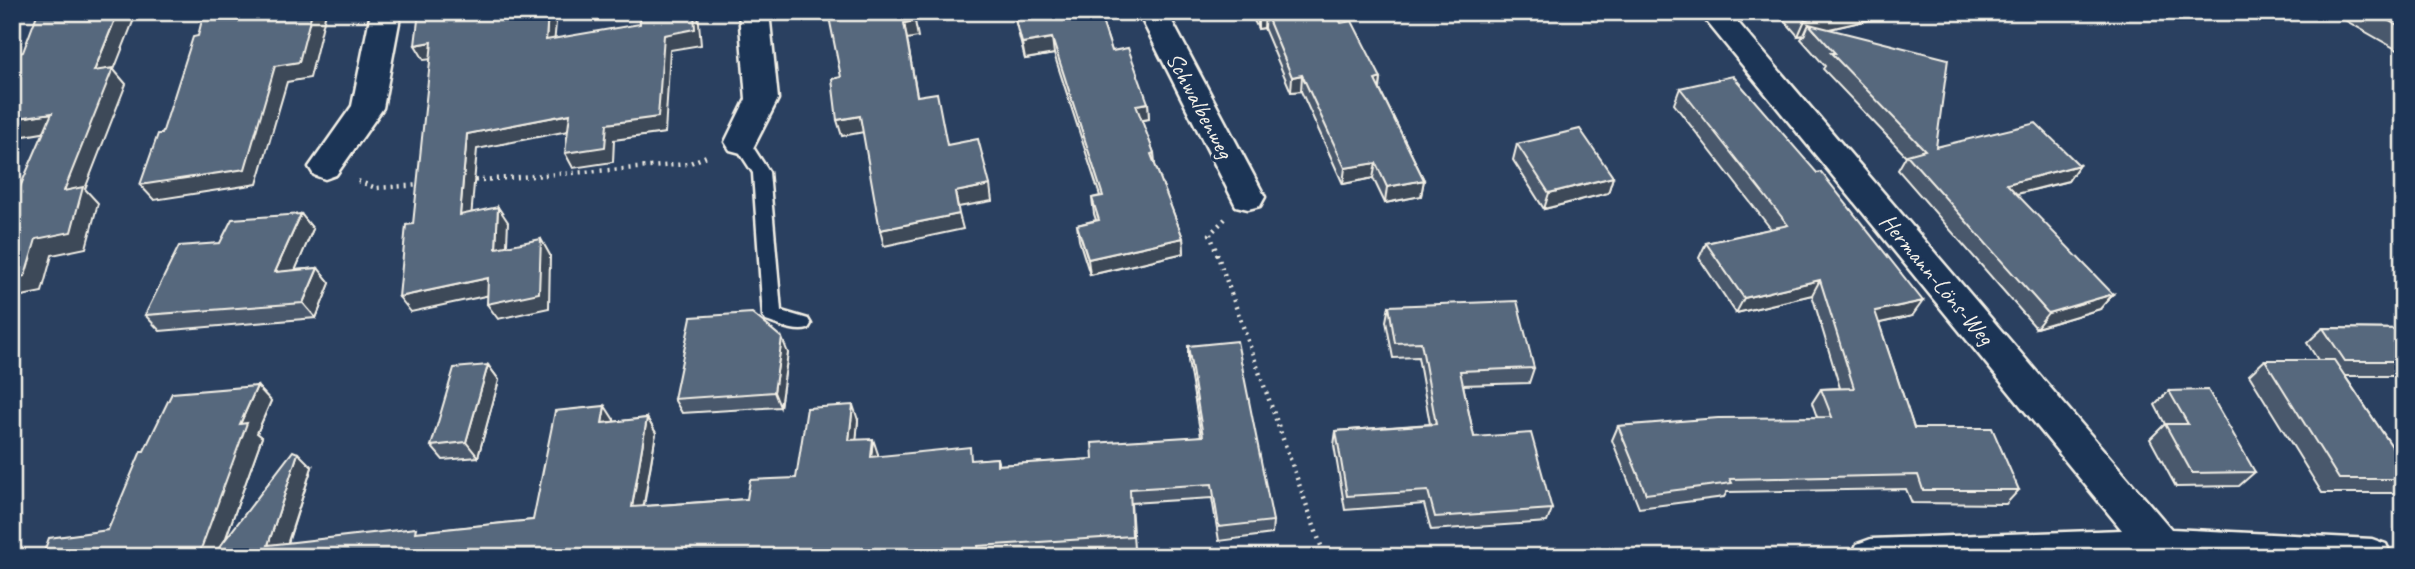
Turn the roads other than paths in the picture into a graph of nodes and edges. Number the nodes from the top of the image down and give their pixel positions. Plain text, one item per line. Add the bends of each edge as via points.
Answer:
1 (386, 12) edge
2 (754, 12) edge
3 (1152, 12) edge
4 (1713, 12) edge
5 (741, 142) joint
6 (325, 167) road end
7 (1248, 197) road end
8 (802, 324) dead end
9 (2164, 552) edge
10 (1871, 557) edge
11 (2372, 557) edge

1 - 6 street via 367,108
2 - 5 street via 762,99
3 - 7 street, Schwalbenweg
4 - 9 street, Hermann-Löns-Weg
5 - 8 lane via 761,172 772,316
9 - 10 street
9 - 11 street

